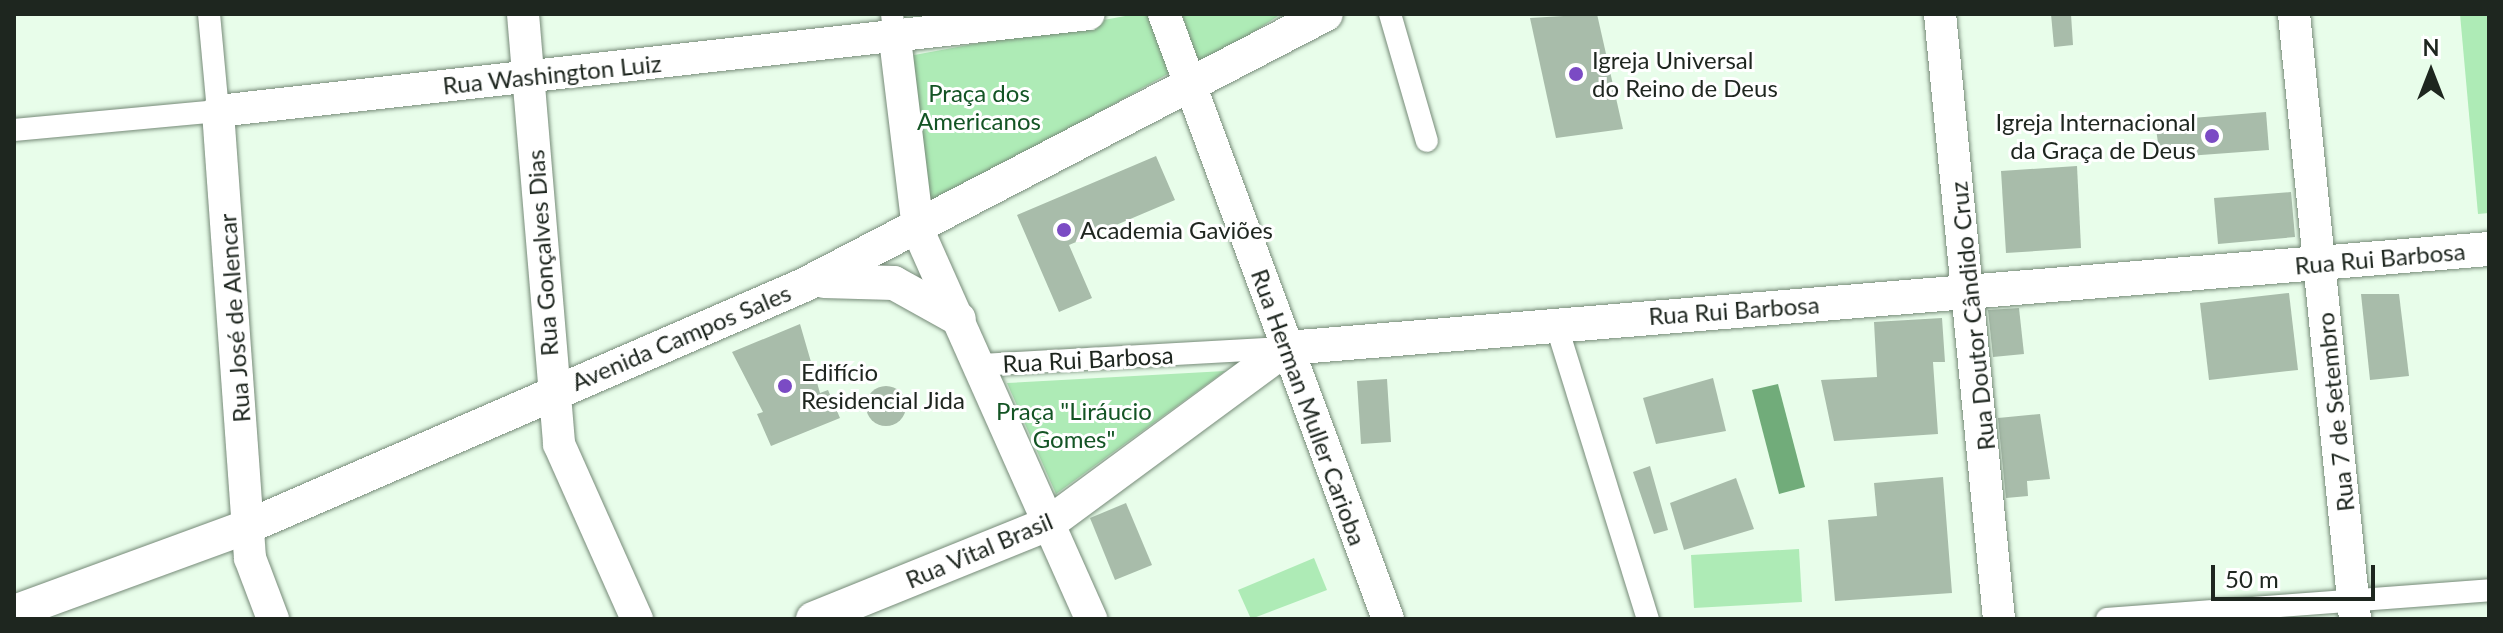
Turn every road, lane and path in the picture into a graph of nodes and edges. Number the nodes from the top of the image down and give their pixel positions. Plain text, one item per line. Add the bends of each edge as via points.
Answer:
1 (209, 14) edge
2 (523, 14) edge
3 (1089, 14) edge
4 (1164, 14) edge
5 (1326, 14) edge
6 (1390, 14) edge
7 (1940, 14) edge
8 (2294, 14) edge
9 (894, 27) edge
10 (530, 76) junction
11 (1188, 81) junction
12 (218, 111) junction
13 (14, 130) edge
14 (1427, 141) dead end
15 (918, 230) junction
16 (2489, 249) edge
17 (2320, 262) junction
18 (804, 285) junction
19 (1971, 292) junction
20 (959, 319) junction
21 (1556, 324) junction
22 (1287, 348) junction
23 (979, 365) junction
24 (551, 392) junction
25 (1048, 524) junction
26 (249, 526) junction
27 (2489, 590) edge
28 (2355, 610) edge
29 (14, 612) edge
30 (273, 619) edge
31 (637, 619) edge
32 (813, 619) edge
33 (1091, 619) edge
34 (1388, 619) edge
35 (1648, 619) edge
36 (1999, 619) edge
37 (2107, 619) edge

1 - 12 street, Rua José de Alencar
2 - 10 main road, Rua Gonçalves Dias
3 - 9 main road, Rua Washington Luiz
4 - 11 main road, Rua Herman Muller Carioba
5 - 11 main road, Avenida Campos Sales
6 - 14 street
7 - 19 main road, Rua Doutor Cândido Cruz
8 - 17 main road, Rua 7 de Setembro
9 - 10 main road, Rua Washington Luiz
9 - 15 main road
10 - 12 main road, Rua Washington Luiz
10 - 24 main road, Rua Gonçalves Dias
11 - 15 main road, Avenida Campos Sales
11 - 22 main road, Rua Herman Muller Carioba
12 - 13 street, Rua Washington Luiz
12 - 26 main road, Rua José de Alencar
15 - 18 main road, Avenida Campos Sales
15 - 20 main road
16 - 17 main road, Rua Rui Barbosa
17 - 19 main road, Rua Rui Barbosa
17 - 28 main road, Rua 7 de Setembro
18 - 20 main road via 880,280
18 - 24 main road, Avenida Campos Sales
19 - 21 main road, Rua Rui Barbosa
19 - 36 main road, Rua Doutor Cândido Cruz
20 - 23 main road
21 - 22 main road, Rua Rui Barbosa
21 - 35 street
22 - 23 street, Rua Rui Barbosa
22 - 25 main road, Rua Vital Brasil
22 - 34 main road, Rua Herman Muller Carioba
23 - 25 main road
24 - 26 main road, Avenida Campos Sales
24 - 31 main road, Rua Gonçalves Dias via 559,444
25 - 32 main road, Rua Vital Brasil
25 - 33 main road
26 - 29 main road, Avenida Campos Sales
26 - 30 main road, Rua José de Alencar via 255,580
27 - 28 street
28 - 37 street

